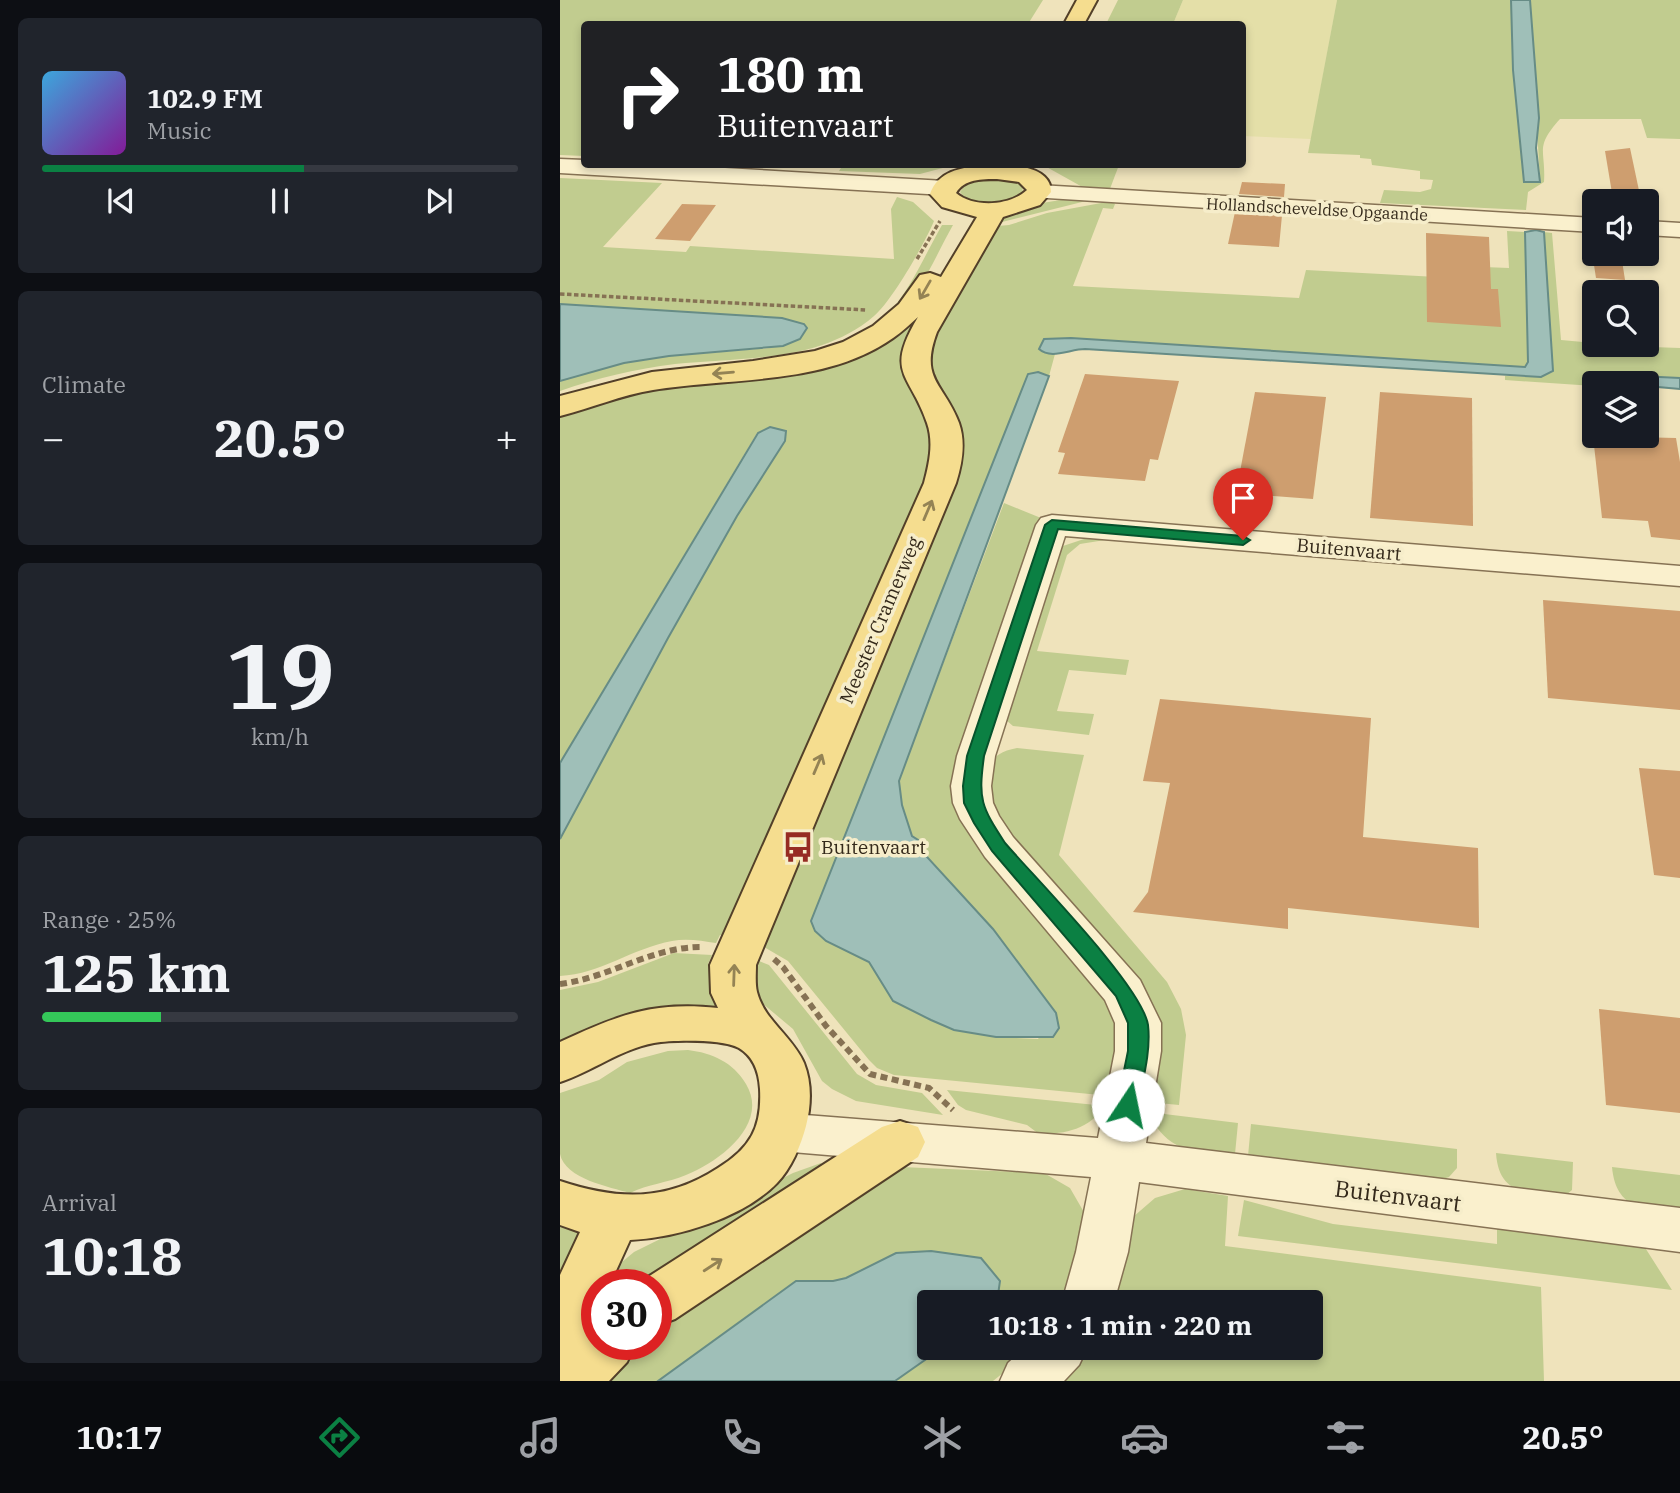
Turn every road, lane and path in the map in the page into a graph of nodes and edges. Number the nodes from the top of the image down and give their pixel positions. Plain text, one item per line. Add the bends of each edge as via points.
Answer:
1 (1087, 0) edge
2 (1076, 21) edge
3 (560, 166) edge
4 (581, 168) edge
5 (583, 168) edge
6 (1000, 169) edge
7 (1039, 192) junction
8 (968, 201) junction
9 (1582, 224) edge
10 (1659, 229) edge
11 (1680, 230) edge
12 (560, 294) edge
13 (871, 310) dead end
14 (560, 407) edge
15 (1680, 576) edge
16 (738, 951) junction
17 (560, 984) edge
18 (758, 1037) junction
19 (560, 1063) edge
20 (960, 1114) dead end
21 (780, 1132) junction
22 (900, 1142) junction
23 (1117, 1159) junction
24 (560, 1203) edge
25 (613, 1217) junction
26 (1680, 1230) edge
27 (1092, 1290) edge
28 (672, 1292) edge
29 (560, 1336) edge
30 (592, 1360) edge
31 (1048, 1360) edge
32 (572, 1381) edge
33 (1027, 1381) edge

1 - 2 main road
3 - 4 street
5 - 8 street
6 - 7 main road via 1035,182
6 - 8 main road via 960,177
7 - 8 main road via 1019,206
7 - 9 street, Hollandscheveldse Opgaande
8 -> 14 main road via 963,222 920,299 893,326 866,342 782,368 646,382
16 -> 8 main road, Meester Cramerweg via 940,483 947,439 937,410 917,377 915,353
10 - 11 street
12 - 13 path
15 - 23 street, Buitenvaart via 1052,525 976,756 971,786 973,803 999,847 1124,992 1138,1023 1138,1051
16 - 17 path via 668,948 582,981
18 -> 16 main road, Meester Cramerweg via 734,993 733,965
16 - 20 path via 771,957 783,967 826,1026 870,1074 929,1088
18 - 19 main road via 743,1031 672,1023 650,1026
18 - 21 main road, Meester Cramerweg via 775,1055 787,1087
21 - 22 street, Buitenvaart
21 - 25 main road via 761,1166 721,1195 681,1212
22 - 23 street, Buitenvaart
28 -> 22 main road
23 - 26 street, Buitenvaart
23 - 27 street, Buitenvaart
24 - 25 main road via 583,1213
25 - 29 main road
30 - 32 main road
31 - 33 street

